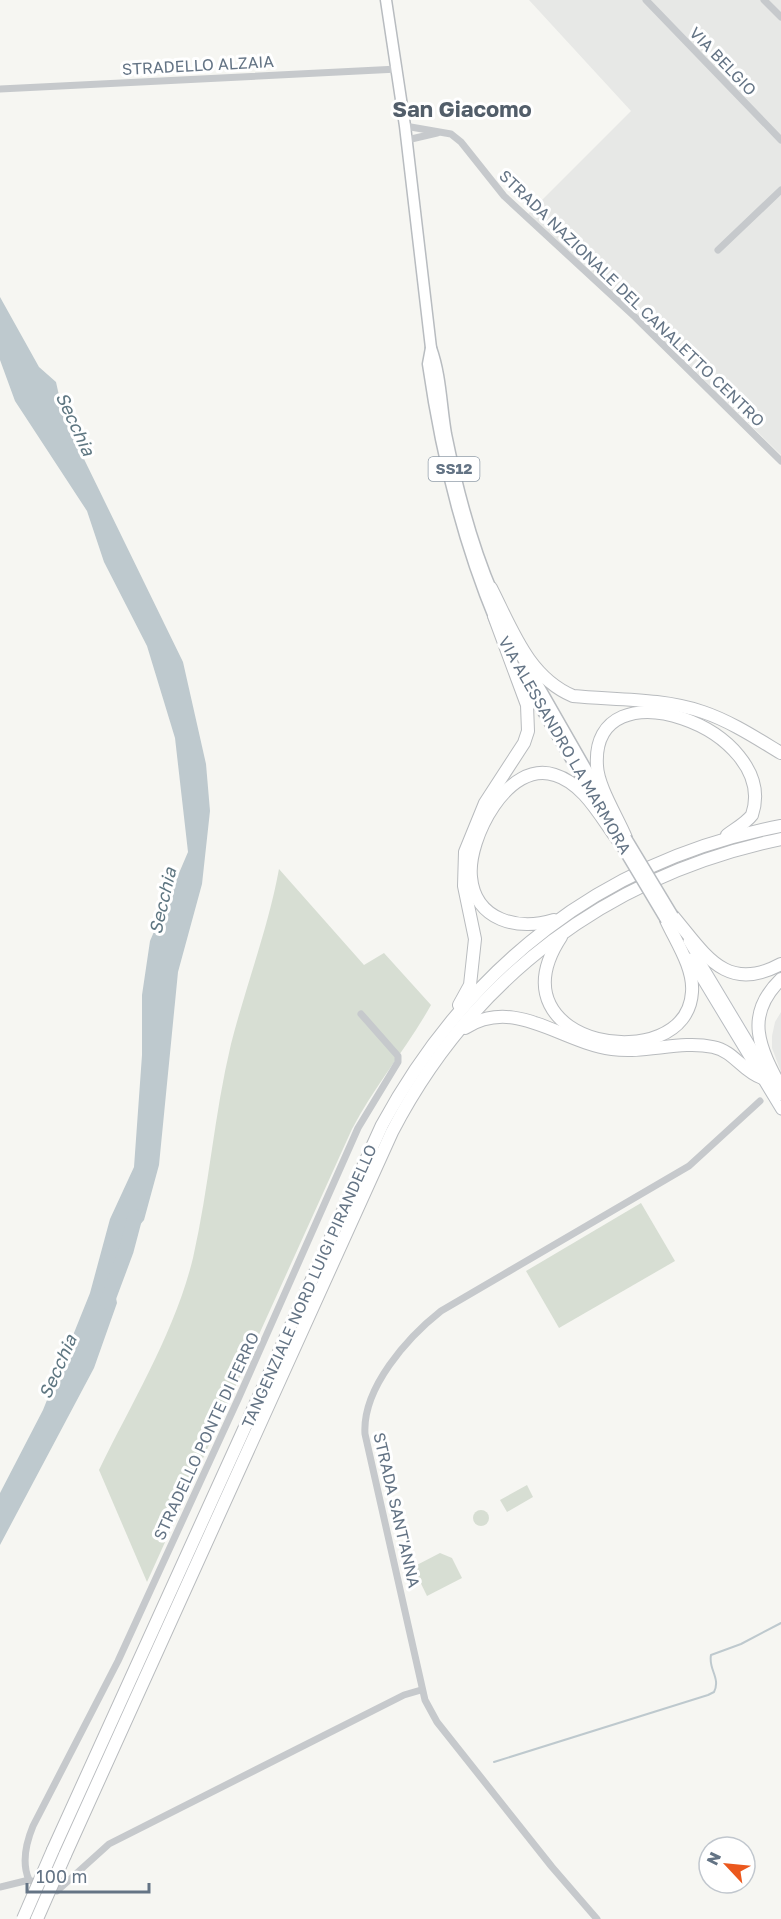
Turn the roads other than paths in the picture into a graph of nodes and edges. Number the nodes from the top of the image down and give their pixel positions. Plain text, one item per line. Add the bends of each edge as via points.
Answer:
1 (386, 0) edge
2 (646, 0) edge
3 (764, 0) edge
4 (781, 17) edge
5 (398, 69) junction
6 (0, 89) edge
7 (405, 126) junction
8 (439, 132) junction
9 (407, 140) junction
10 (781, 140) edge
11 (781, 190) edge
12 (718, 250) dead end
13 (431, 348) junction
14 (781, 461) edge
15 (491, 588) junction
16 (494, 616) junction
17 (752, 751) dead end
18 (781, 753) edge
19 (760, 767) dead end
20 (781, 826) edge
21 (723, 838) junction
22 (781, 839) edge
23 (623, 840) junction
24 (758, 843) junction
25 (781, 844) edge
26 (561, 918) junction
27 (669, 918) junction
28 (565, 931) junction
29 (781, 964) edge
30 (781, 979) edge
31 (361, 1014) dead end
32 (448, 1033) junction
33 (762, 1078) junction
34 (781, 1088) edge
35 (781, 1096) edge
36 (760, 1101) dead end
37 (781, 1110) edge
38 (421, 1690) junction
39 (59, 1853) junction
40 (29, 1880) junction
41 (0, 1887) edge
42 (23, 1919) edge
43 (37, 1919) edge
44 (597, 1919) edge

1 - 5 main road, VIA ALESSANDRO LA MARMORA
2 - 10 street, VIA BELGIO
3 - 4 street
5 - 6 street, STRADELLO ALZAIA
5 - 7 main road, VIA ALESSANDRO LA MARMORA
7 - 8 street, STRADA NAZIONALE DEL CANALETTO CENTRO
7 - 9 main road, VIA ALESSANDRO LA MARMORA
8 - 9 street
8 - 14 street, STRADA NAZIONALE DEL CANALETTO CENTRO via 451,134 461,142 510,202
9 - 13 main road, VIA ALESSANDRO LA MARMORA / SS12
11 - 12 street
13 - 15 main road, VIA ALESSANDRO LA MARMORA / SS12 via 467,522
13 - 16 main road, VIA ALESSANDRO LA MARMORA via 428,364 449,484 460,526
15 - 18 highway via 536,671 562,692 701,711
15 - 23 main road, VIA ALESSANDRO LA MARMORA via 531,676
16 - 23 main road, VIA ALESSANDRO LA MARMORA via 525,682
16 - 32 highway via 527,705 528,731 519,752 485,803 465,852 464,886 475,939 470,985
17 - 23 highway via 716,726 674,713 645,711 627,716 610,728 603,739 597,766
19 - 21 highway via 763,789 759,804 751,817
20 - 21 highway, TANGENZIALE NORD LUIGI PIRANDELLO
21 - 26 highway, TANGENZIALE NORD LUIGI PIRANDELLO via 619,881
22 - 24 highway, TANGENZIALE NORD LUIGI PIRANDELLO
23 - 26 highway via 579,788 554,774 527,776 512,784 499,799 472,861 474,893 494,917 507,923 536,925
23 - 27 main road, VIA ALESSANDRO LA MARMORA, bridge
24 - 25 highway
24 - 28 highway, TANGENZIALE NORD LUIGI PIRANDELLO via 669,872 601,907
26 - 32 highway, TANGENZIALE NORD LUIGI PIRANDELLO via 497,972
27 - 28 highway via 692,978 691,1001 682,1022 648,1041 596,1037 555,1016 547,1002 544,970
27 - 29 highway via 722,969 743,976 760,975
27 - 33 main road, VIA ALESSANDRO LA MARMORA
27 - 35 main road, VIA ALESSANDRO LA MARMORA
28 - 32 highway, TANGENZIALE NORD LUIGI PIRANDELLO via 504,980
30 - 34 highway via 762,1004 758,1024 761,1050
31 - 40 street, STRADELLO PONTE DI FERRO via 398,1056 398,1062 358,1128 118,1661 33,1826 25,1853
32 - 33 highway via 484,1018 512,1016 613,1049 713,1047 731,1054 750,1074
32 - 39 highway, TANGENZIALE NORD LUIGI PIRANDELLO via 413,1072 382,1125
33 - 37 main road, VIA ALESSANDRO LA MARMORA
36 - 38 street, STRADA SANT'ANNA via 689,1166 441,1311 411,1338 374,1392 365,1415 365,1434
38 - 40 street via 404,1695 109,1844 57,1891
38 - 44 street, STRADA SANT'ANNA via 437,1722
39 - 42 highway, TANGENZIALE NORD LUIGI PIRANDELLO, bridge
39 - 43 highway, TANGENZIALE NORD LUIGI PIRANDELLO, bridge
40 - 41 street

